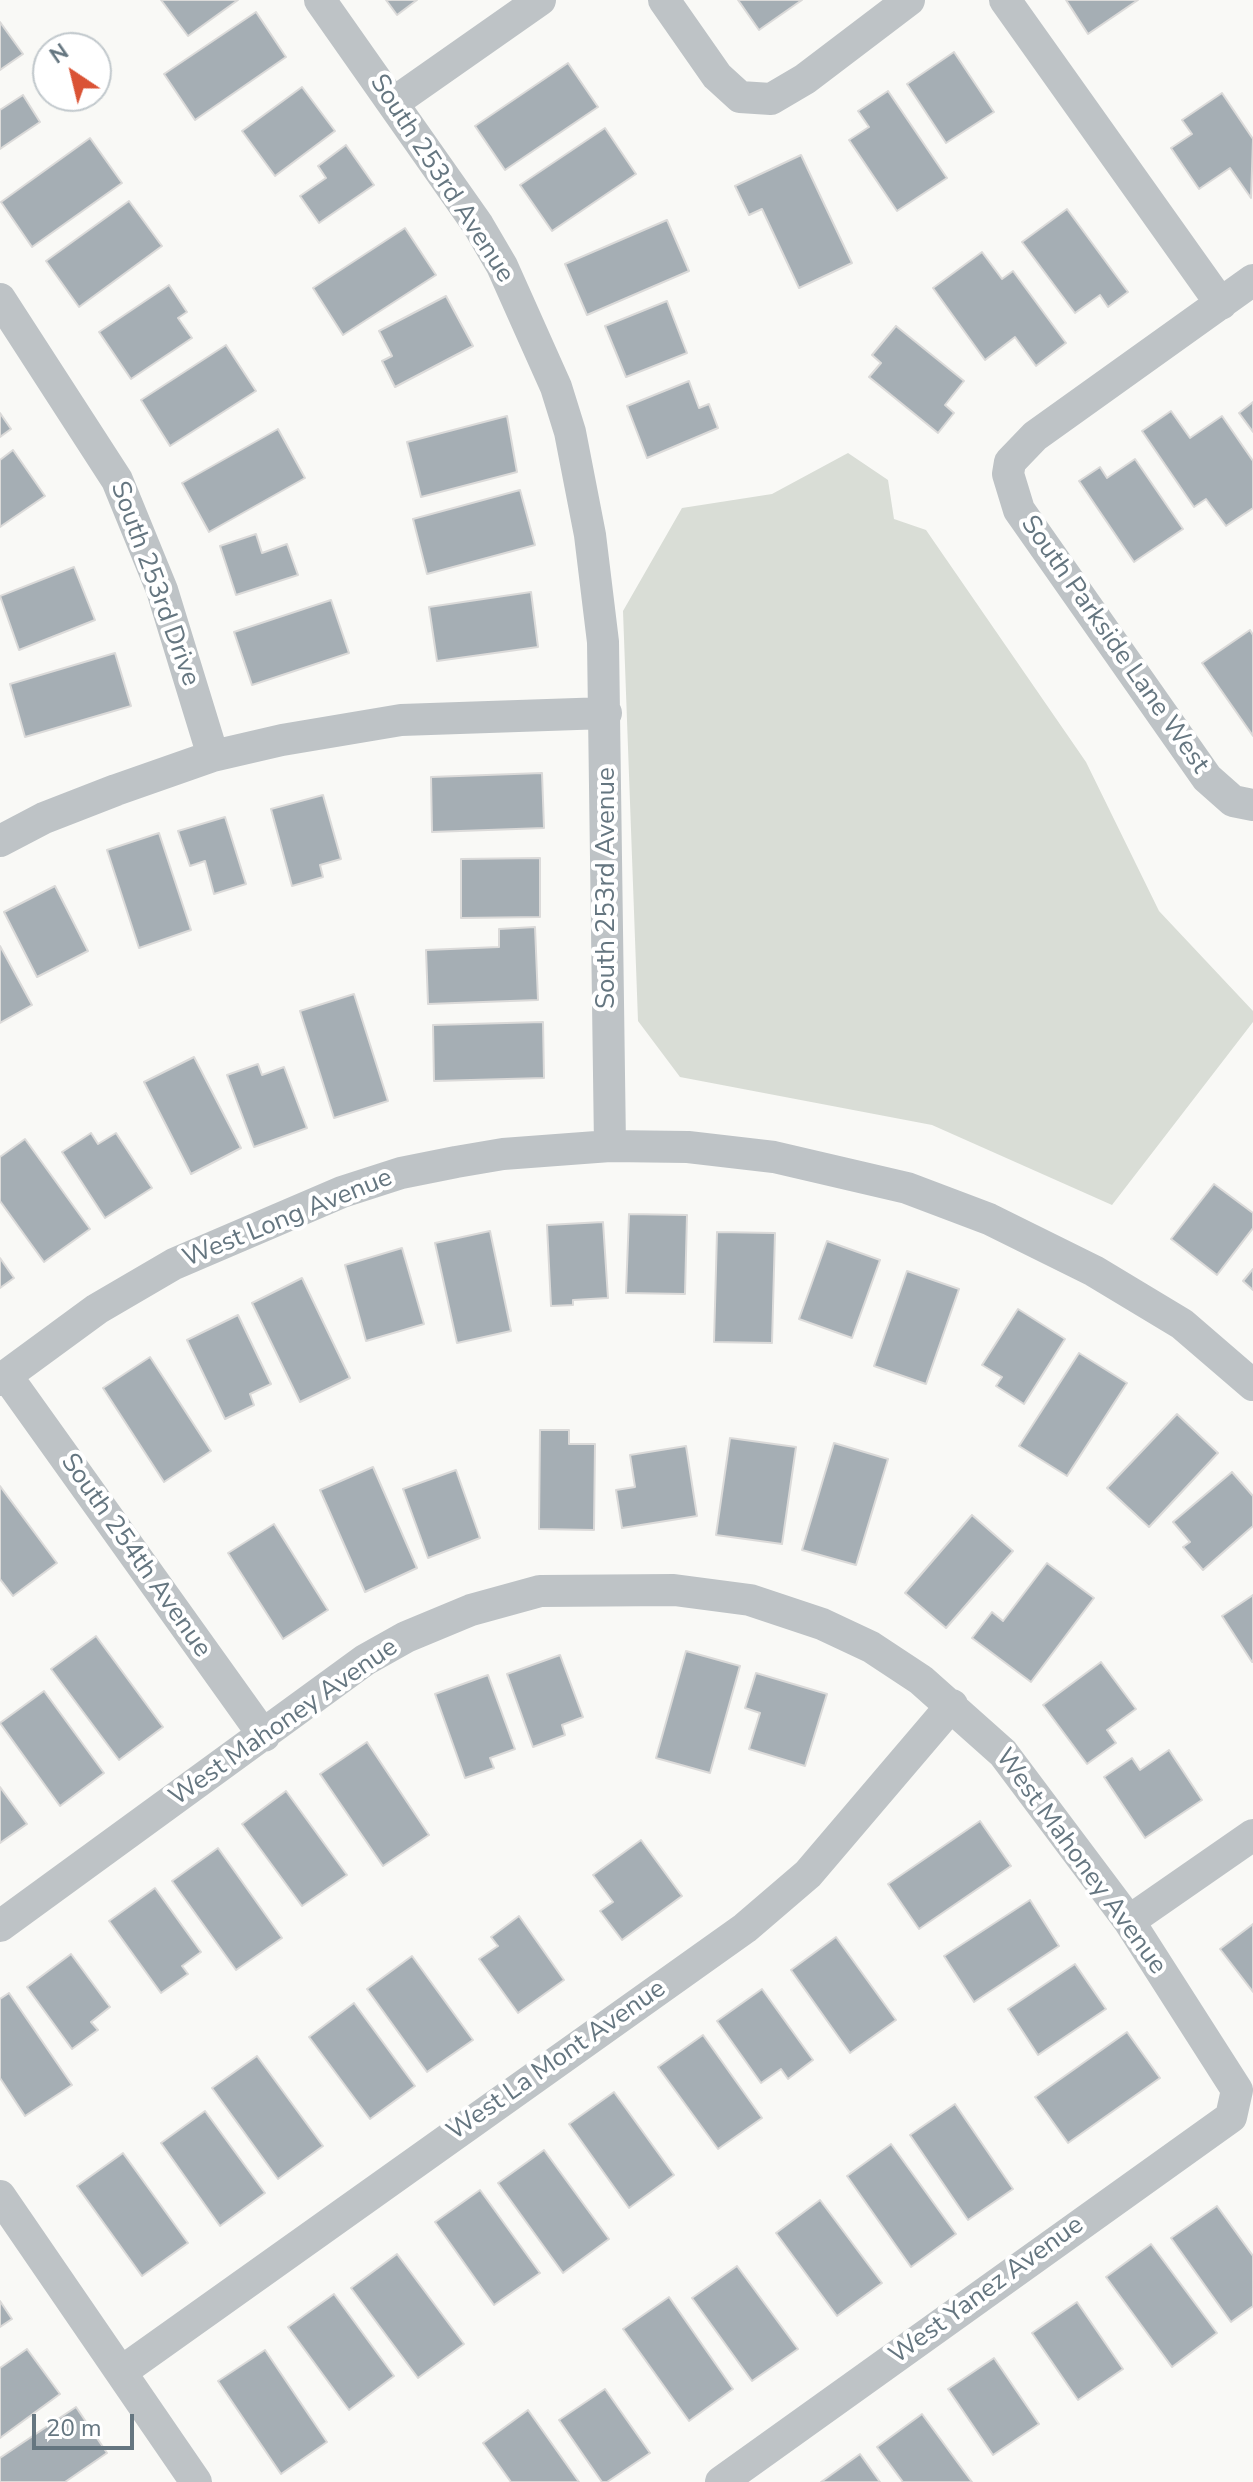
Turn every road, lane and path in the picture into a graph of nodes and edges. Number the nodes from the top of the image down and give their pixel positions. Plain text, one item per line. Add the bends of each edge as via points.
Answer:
1 (320, 0) edge
2 (540, 0) edge
3 (664, 0) edge
4 (909, 0) edge
5 (1005, 0) edge
6 (393, 103) junction
7 (1253, 280) edge
8 (0, 299) edge
9 (1221, 304) junction
10 (606, 713) junction
11 (213, 756) junction
12 (1252, 806) edge
13 (0, 841) edge
14 (610, 1146) junction
15 (3, 1378) edge
16 (1253, 1385) edge
17 (952, 1705) junction
18 (264, 1736) junction
19 (1253, 1835) edge
20 (1129, 1921) junction
21 (0, 1926) edge
22 (1237, 2090) joint
23 (0, 2196) edge
24 (121, 2372) junction
25 (196, 2482) edge
26 (721, 2482) edge

1 - 6 street, South 253rd Avenue
2 - 6 street
3 - 4 street via 717,76 740,97 771,99
5 - 9 street
6 - 10 street, South 253rd Avenue via 502,266 556,387 590,535
7 - 9 street
8 - 11 street, South 253rd Drive via 117,480 162,590
9 - 12 street, South Parkside Lane West via 1035,436 1010,462 1011,491 1019,510 1207,778 1233,801
10 - 11 street via 401,720 337,728
10 - 14 street, South 253rd Avenue
11 - 13 street via 58,812
14 - 15 street, West Long Avenue via 456,1162 342,1192 174,1264 97,1309
14 - 16 street via 688,1147 774,1157 907,1188 989,1219 1094,1271 1182,1324
15 - 18 street, South 254th Avenue
17 - 18 street, West Mahoney Avenue via 871,1647 750,1600 674,1590 540,1591 471,1610 406,1637 365,1660
17 - 20 street, West Mahoney Avenue via 1003,1753
17 - 24 street, West La Mont Avenue via 808,1874 745,1928
18 - 21 street, West Mahoney Avenue
19 - 20 street
20 - 22 street, West Mahoney Avenue
22 - 26 street, West Yanez Avenue via 1231,2117
23 - 24 street
24 - 25 street

